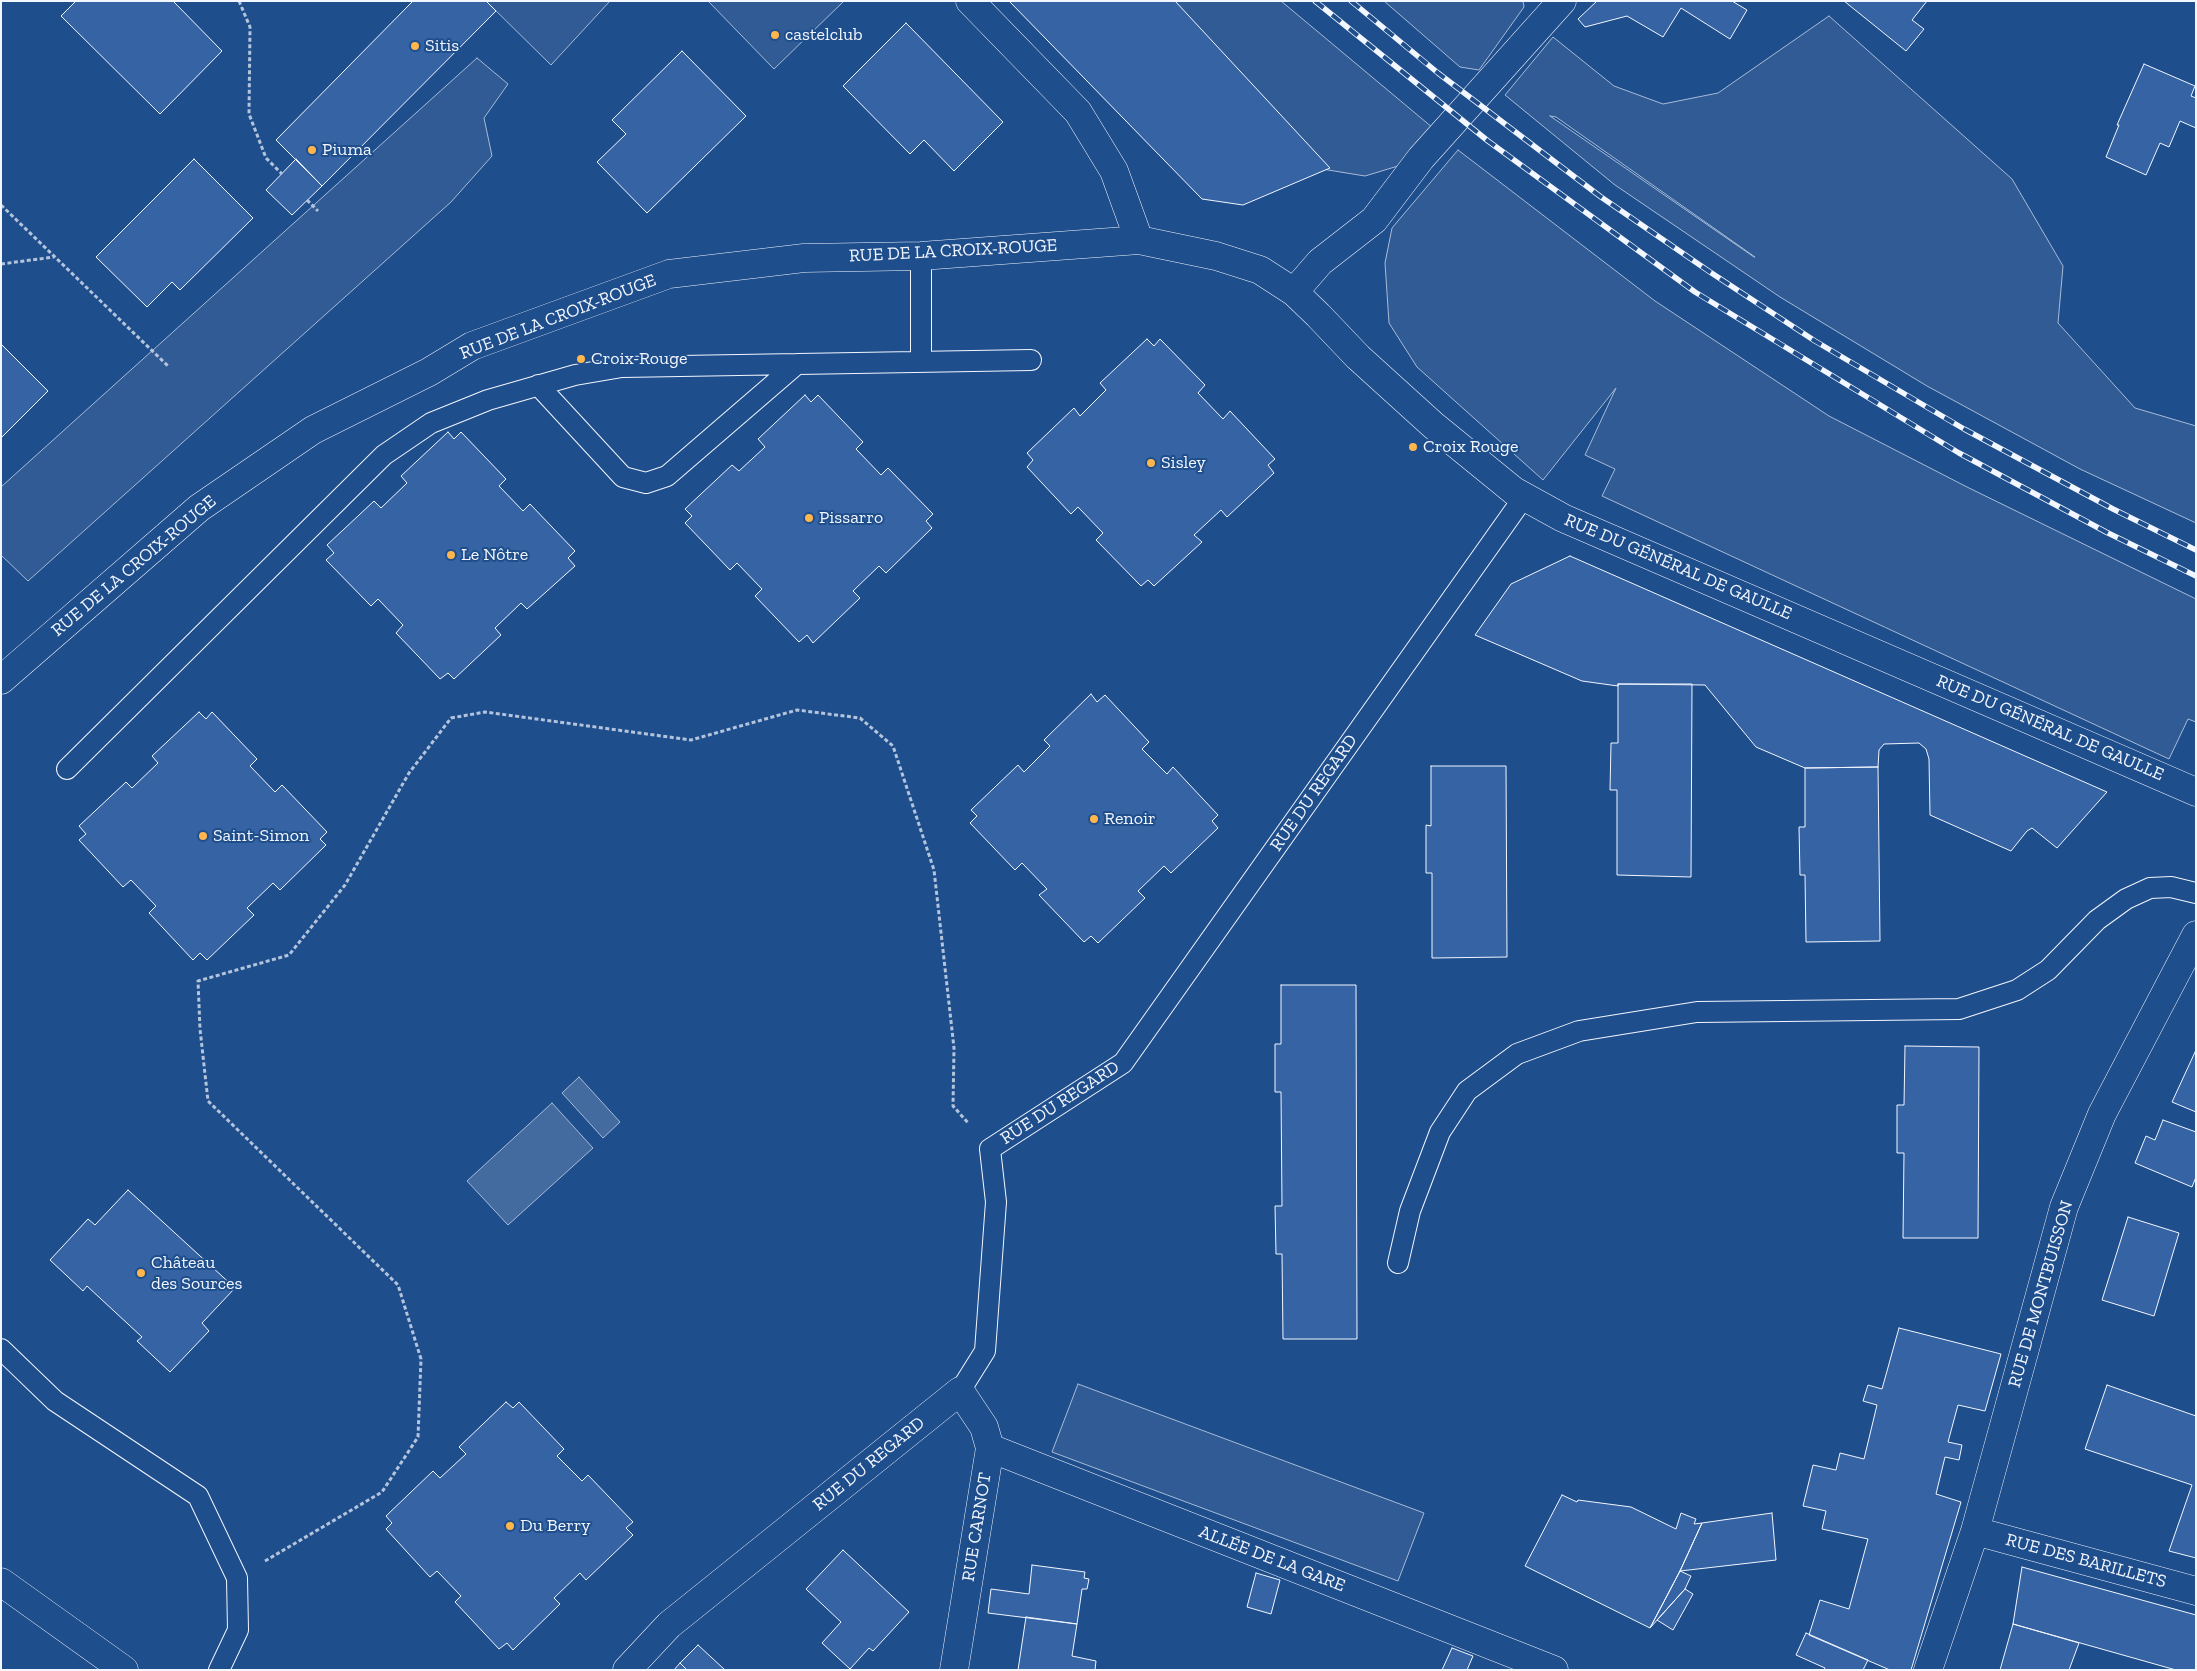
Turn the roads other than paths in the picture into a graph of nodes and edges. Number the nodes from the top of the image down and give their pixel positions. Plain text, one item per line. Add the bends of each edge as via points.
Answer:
1 (970, 1) edge
2 (1562, 1) edge
3 (1139, 240) junction
4 (921, 256) junction
5 (1216, 256) joint
6 (1294, 292) junction
7 (1031, 360) dead end
8 (921, 362) junction
9 (798, 364) junction
10 (538, 385) junction
11 (1524, 497) junction
12 (1, 680) edge
13 (67, 769) dead end
14 (2196, 792) edge
15 (2196, 893) edge
16 (2196, 935) edge
17 (1398, 1263) dead end
18 (1, 1349) edge
19 (960, 1391) junction
20 (990, 1448) junction
21 (1975, 1531) junction
22 (1, 1582) edge
23 (2196, 1590) edge
24 (124, 1670) edge
25 (219, 1670) edge
26 (627, 1670) edge
27 (954, 1670) edge
28 (1554, 1670) edge
29 (1928, 1670) edge

1 - 3 street via 1078,112 1114,171
2 - 6 street via 1421,158 1374,220 1320,262
3 - 4 street, RUE DE LA CROIX-ROUGE
3 - 5 street, RUE DE LA CROIX-ROUGE
4 - 8 lane
4 - 12 street, RUE DE LA CROIX-ROUGE via 804,258 669,274 472,346 429,372 313,430 199,508
5 - 6 street, RUE DU GÉNÉRAL DE GAULLE via 1260,270
6 - 11 street, RUE DU GÉNÉRAL DE GAULLE via 1358,357 1433,425
7 - 8 lane
8 - 9 lane
9 - 10 lane via 622,367
9 - 10 lane via 667,476 646,483 623,477
10 - 13 lane via 430,423 384,454
11 - 14 street, RUE DU GÉNÉRAL DE GAULLE via 1563,518
11 - 19 lane, RUE DU REGARD via 1123,1063 990,1149 996,1202 985,1351
15 - 17 lane via 2171,887 2150,888 2126,899 2097,920 2048,970 2017,990 1959,1009 1697,1012 1579,1031 1517,1054 1467,1091 1440,1132 1410,1211
16 - 21 street, RUE DE MONTBUISSON via 2102,1114 2064,1207
18 - 25 lane via 55,1401 198,1496 236,1578 238,1630
19 - 20 street, RUE CARNOT via 984,1427
19 - 26 street, RUE DU REGARD via 669,1625
20 - 27 street, RUE CARNOT
20 - 28 street, ALLÉE DE LA GARE
21 - 23 street, RUE DES BARILLETS
21 - 29 street, RUE DE MONTBUISSON
22 - 24 street

